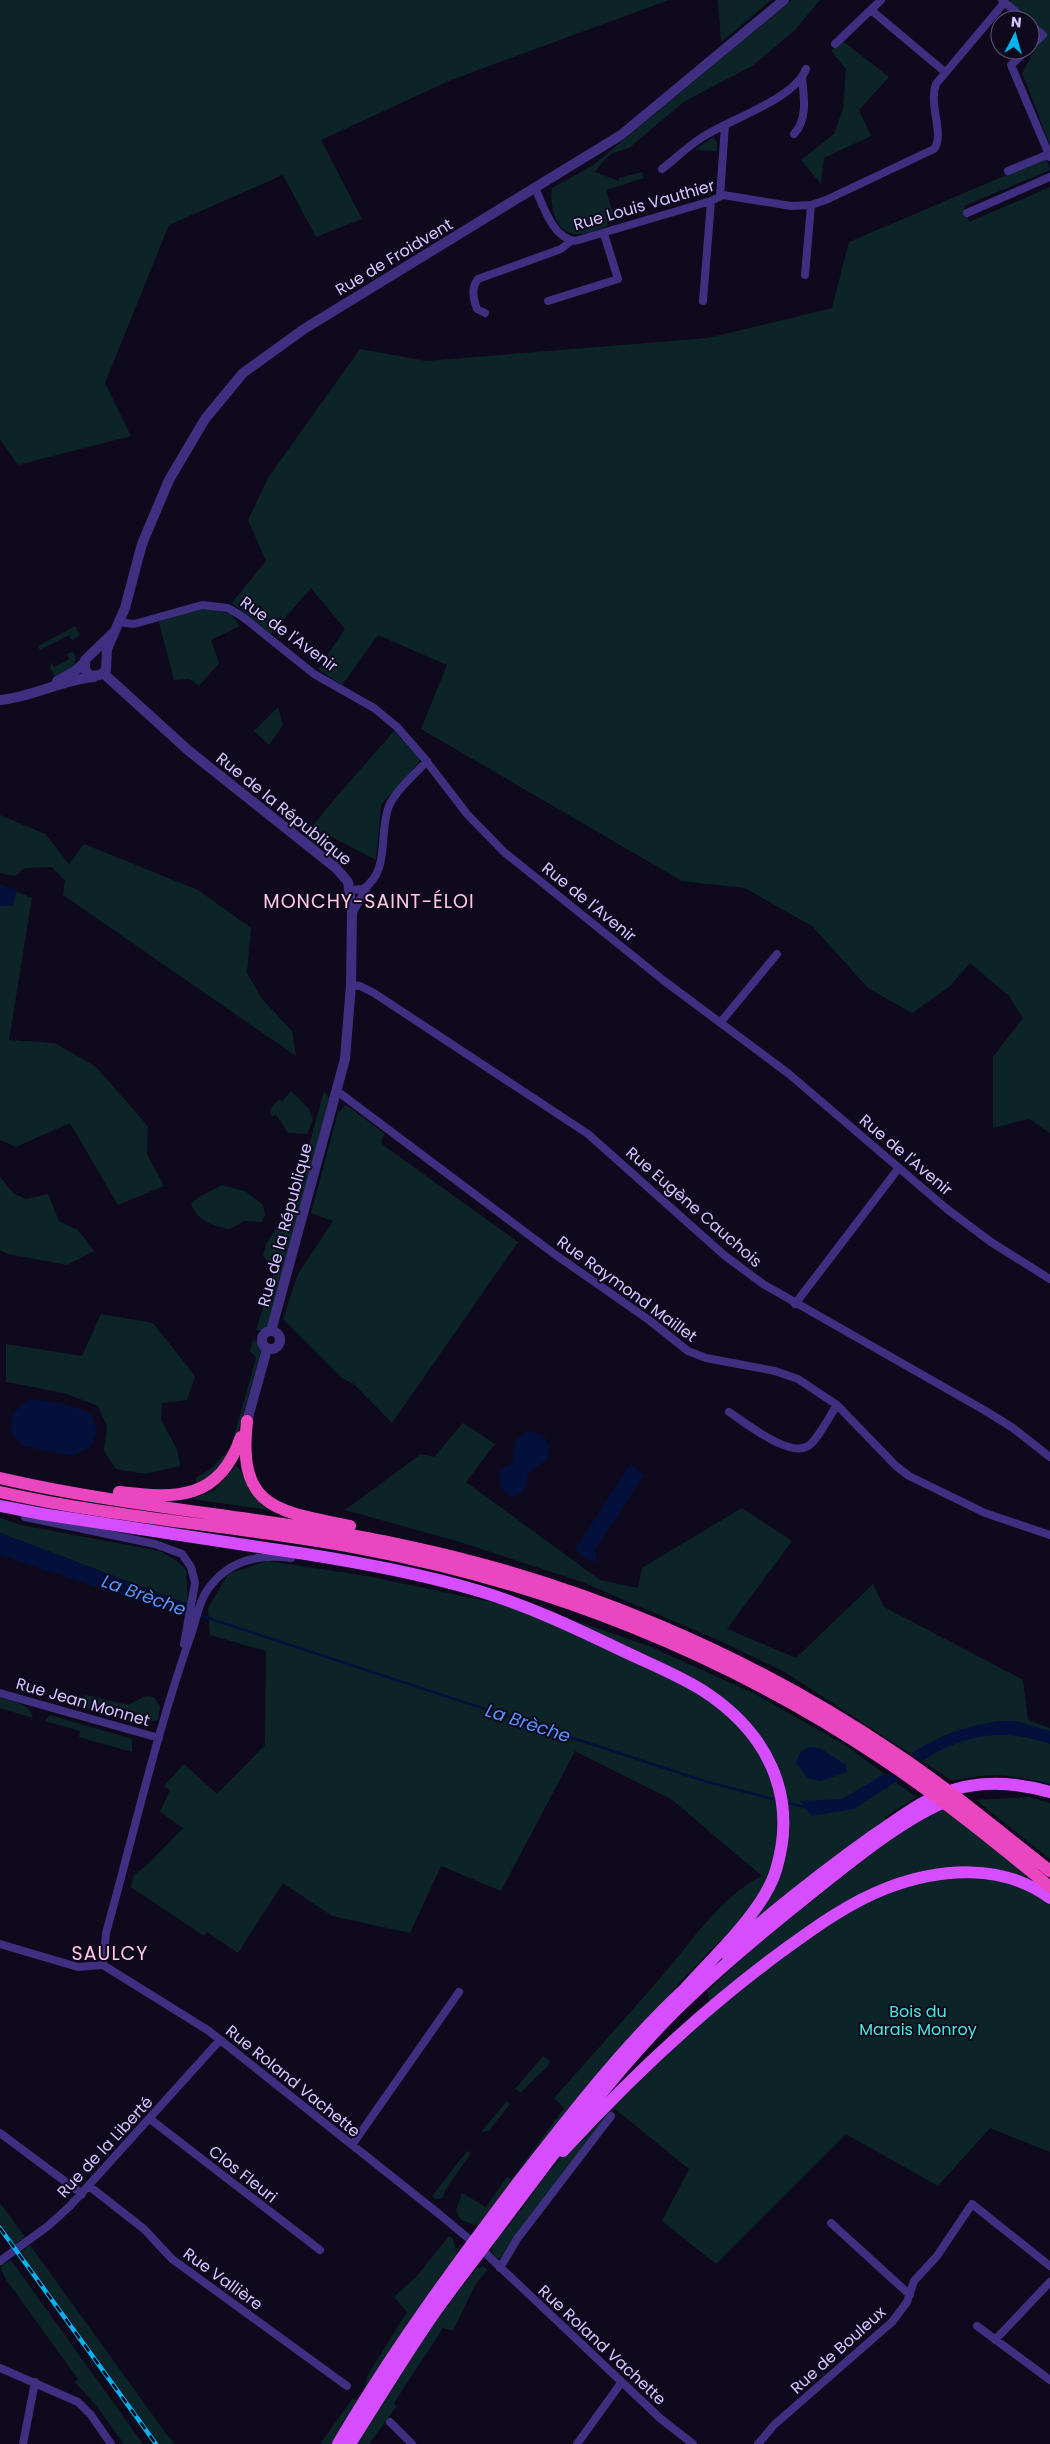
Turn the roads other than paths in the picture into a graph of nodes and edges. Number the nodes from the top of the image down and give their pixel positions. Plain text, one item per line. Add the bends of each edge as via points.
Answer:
1 (784, 0) edge
2 (881, 0) edge
3 (1003, 1) edge
4 (872, 10) junction
5 (1013, 10) edge
6 (835, 44) dead end
7 (1016, 60) edge
8 (806, 69) dead end
9 (945, 72) junction
10 (802, 78) junction
11 (725, 125) junction
12 (794, 134) dead end
13 (1049, 156) edge
14 (662, 169) dead end
15 (1008, 171) dead end
16 (1050, 177) edge
17 (535, 188) junction
18 (720, 196) junction
19 (711, 201) junction
20 (811, 205) junction
21 (967, 213) dead end
22 (604, 234) junction
23 (572, 241) junction
24 (805, 275) dead end
25 (703, 300) dead end
26 (548, 301) dead end
27 (485, 313) dead end
28 (120, 620) junction
29 (112, 633) junction
30 (87, 659) junction
31 (106, 660) junction
32 (99, 675) junction
33 (30, 695) junction
34 (0, 700) edge
35 (427, 761) junction
36 (368, 886) junction
37 (350, 890) junction
38 (352, 914) junction
39 (777, 954) dead end
40 (351, 985) junction
41 (720, 1023) junction
42 (337, 1091) junction
43 (898, 1169) junction
44 (1050, 1278) edge
45 (795, 1304) junction
46 (837, 1405) junction
47 (729, 1412) dead end
48 (247, 1421) junction
49 (1050, 1457) edge
50 (0, 1477) edge
51 (0, 1492) edge
52 (0, 1507) edge
53 (1050, 1535) edge
54 (504, 1570) junction
55 (411, 1573) junction
56 (197, 1602) junction
57 (0, 1693) edge
58 (159, 1738) junction
59 (892, 1758) junction
60 (920, 1778) junction
61 (1000, 1787) junction
62 (1050, 1792) edge
63 (1050, 1799) edge
64 (906, 1818) junction
65 (1050, 1872) edge
66 (1050, 1887) edge
67 (1050, 1898) edge
68 (0, 1944) edge
69 (103, 1965) junction
70 (683, 1991) junction
71 (459, 1992) dead end
72 (220, 2040) junction
73 (611, 2116) dead end
74 (150, 2120) junction
75 (0, 2133) edge
76 (352, 2145) junction
77 (89, 2186) junction
78 (82, 2194) junction
79 (514, 2207) junction
80 (830, 2223) dead end
81 (477, 2246) junction
82 (320, 2250) dead end
83 (0, 2261) edge
84 (1050, 2266) edge
85 (500, 2268) junction
86 (1050, 2282) edge
87 (910, 2295) junction
88 (977, 2326) dead end
89 (995, 2340) junction
90 (0, 2368) edge
91 (1050, 2380) edge
92 (35, 2382) junction
93 (621, 2383) junction
94 (347, 2386) dead end
95 (390, 2422) dead end
96 (23, 2444) edge
97 (112, 2444) edge
98 (338, 2444) edge
99 (350, 2444) edge
100 (412, 2444) edge
101 (577, 2444) edge
102 (692, 2444) edge
103 (758, 2444) edge

1 - 17 street, Rue de Froidvent via 634,126
2 - 4 street
3 - 5 street
3 - 9 street, Rue Louis Vauthier
4 - 6 street
4 - 9 street
7 - 13 street via 1011,65
8 - 10 street
9 - 20 street, Rue Louis Vauthier via 933,92 938,135 934,149
10 - 11 street via 782,94
10 - 12 street via 802,125
11 - 14 street via 699,139
11 - 18 street
13 - 15 street
16 - 21 street
17 - 23 street, Rue Louis Vauthier via 555,229
17 - 28 street, Rue de Froidvent via 304,329 243,373 210,412 172,473 142,544
18 - 19 street, Rue Louis Vauthier
18 - 20 street, Rue Louis Vauthier via 791,206
19 - 22 street, Rue Louis Vauthier
19 - 25 street
20 - 24 street
22 - 23 street, Rue Louis Vauthier
22 - 26 street via 618,279
23 - 27 street via 561,249 478,279 473,295 477,309
28 - 29 street
28 - 35 street, Rue de l'Avenir via 134,624 202,605 232,610 314,674 379,711 398,727
29 - 30 street
29 - 31 street
30 - 31 street via 100,654
30 - 32 street via 87,673
30 - 33 street via 75,671
31 - 32 street via 107,666
32 - 33 street
32 - 37 street, Rue de la République via 336,868 346,878
33 - 34 street
35 - 36 street via 389,806 382,860
35 - 41 street, Rue de l'Avenir via 467,814 504,852
36 - 37 street
36 - 38 street
37 - 38 street, Rue de la République
38 - 40 street, Rue de la République
39 - 41 street
40 - 42 street, Rue de la République via 345,1059
40 - 45 street, Rue Eugène Cauchois via 374,993 469,1058 571,1121 612,1153 731,1260
41 - 43 street, Rue de l'Avenir via 796,1081
42 - 46 street, Rue Raymond Maillet via 688,1352 788,1375
42 - 48 street, Rue de la République via 271,1331 278,1336 279,1344 266,1349
43 - 44 street, Rue de l'Avenir via 980,1234
43 - 45 street
45 - 49 street, Rue Eugène Cauchois via 984,1410
46 - 47 street via 809,1446 798,1450 783,1446
46 - 53 street, Rue Raymond Maillet via 909,1476 985,1513
48 - 50 highway via 232,1461 224,1471 202,1488 181,1495 132,1493
48 - 54 highway via 244,1455 248,1476 258,1492 276,1506 302,1516 394,1536
50 - 54 highway via 77,1494 358,1536
51 - 59 highway via 362,1548 502,1582 589,1610 689,1652
52 - 55 main road via 298,1552
52 - 56 street via 36,1520 177,1551 193,1571
54 - 59 highway via 612,1606 695,1642 800,1695
55 - 56 street via 283,1557 257,1557 221,1574
55 - 70 main road via 479,1591 537,1612 689,1683 724,1706 752,1734 767,1755 779,1786 784,1821 777,1868 767,1891 750,1915
56 - 58 street
57 - 58 street, Rue Jean Monnet
58 - 69 street via 106,1933
59 - 60 highway
60 - 65 highway
60 - 66 highway
61 - 62 main road
61 - 63 main road
61 - 64 main road via 964,1795
64 - 70 main road via 795,1894
64 - 79 main road via 784,1915 672,2014 605,2087
67 - 79 main road via 1025,1883 1005,1877 945,1873 888,1888 837,1913 759,1969 672,2042 592,2120
68 - 69 street via 78,1967
69 - 72 street, Rue Roland Vachette via 185,2014
70 - 81 main road via 596,2084
71 - 76 street
72 - 74 street, Rue de la Liberté
72 - 76 street, Rue Roland Vachette
73 - 85 street via 517,2239
74 - 77 street, Rue de la Liberté
74 - 82 street, Clos Fleuri
75 - 78 street
76 - 81 street, Rue Roland Vachette
77 - 78 street, Rue de la Liberté
77 - 94 street, Rue Vallière via 144,2229 172,2259
78 - 83 street, Rue de la Liberté via 53,2222
79 - 81 main road
80 - 87 street
81 - 85 street, Rue Roland Vachette
81 - 98 main road via 414,2324
81 - 99 main road
84 - 87 street, Rue de Bouleux via 972,2204 937,2256 914,2281
85 - 93 street, Rue Roland Vachette
86 - 89 street
87 - 103 street, Rue de Bouleux via 885,2330 774,2425
88 - 89 street
89 - 91 street
90 - 92 street
92 - 96 street
92 - 97 street via 84,2406
93 - 101 street
93 - 102 street, Rue Roland Vachette
95 - 100 street

